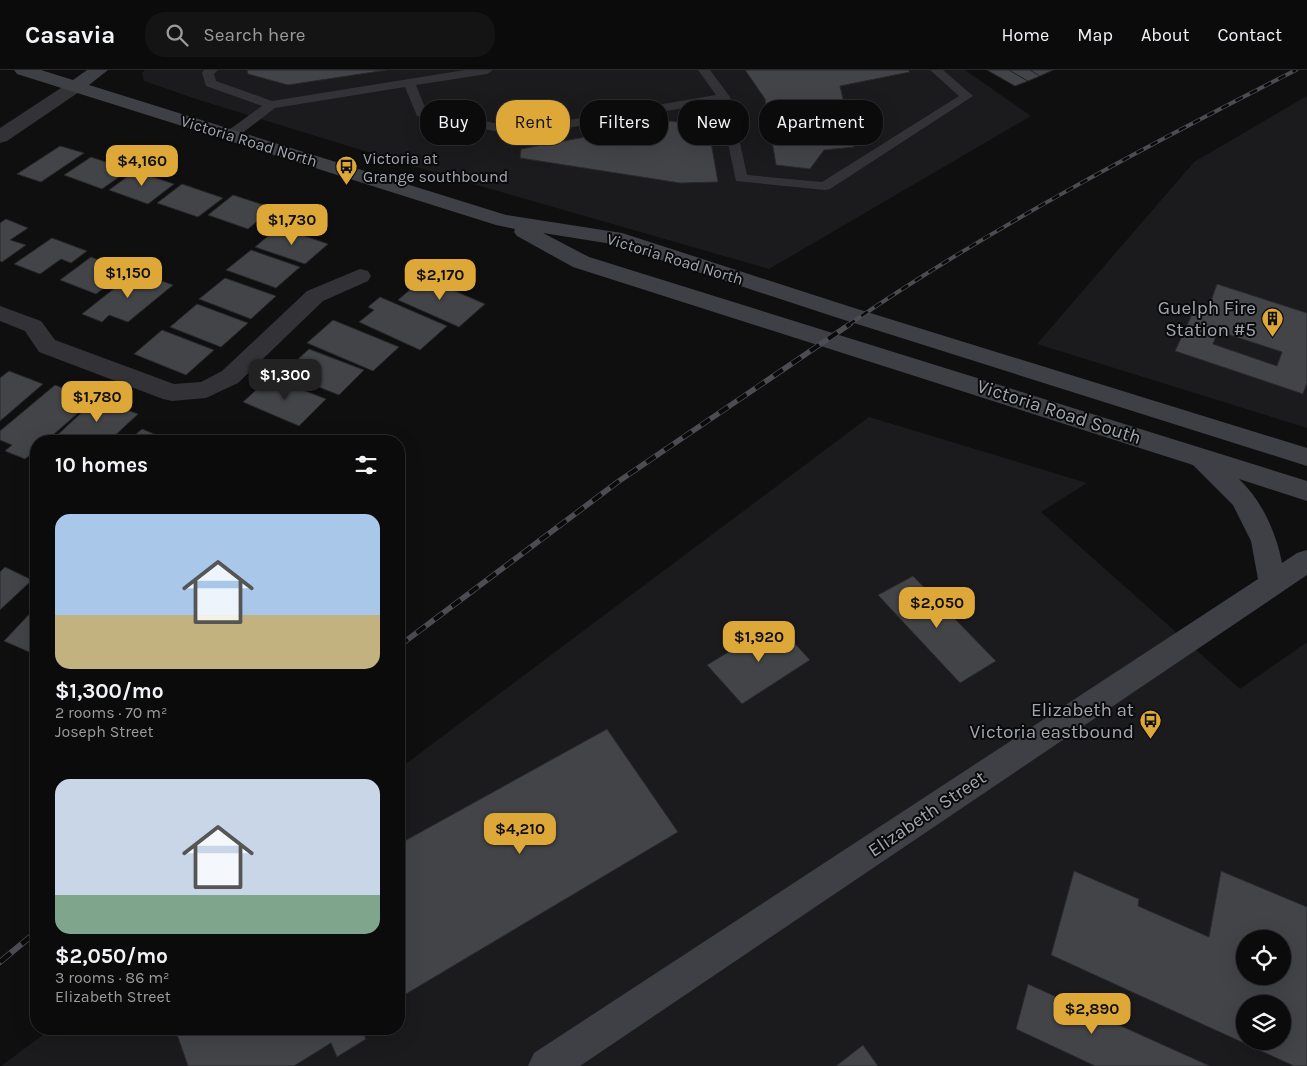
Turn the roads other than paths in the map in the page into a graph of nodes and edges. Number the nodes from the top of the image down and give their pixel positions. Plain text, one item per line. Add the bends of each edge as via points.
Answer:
1 (23, 70) edge
2 (99, 70) edge
3 (212, 70) edge
4 (487, 70) edge
5 (704, 70) edge
6 (936, 70) edge
7 (409, 83) junction
8 (76, 86) junction
9 (724, 97) junction
10 (271, 105) junction
11 (231, 135) junction
12 (0, 138) edge
13 (503, 220) junction
14 (360, 276) dead end
15 (843, 312) joint
16 (0, 313) edge
17 (812, 334) joint
18 (1200, 457) junction
19 (1307, 457) edge
20 (1307, 491) edge
21 (1307, 561) edge
22 (1273, 584) junction
23 (547, 1066) edge

1 - 8 main road, Victoria Road North
2 - 8 main road
3 - 10 lane via 208,73 210,83
4 - 7 lane
5 - 9 lane
6 - 9 lane via 967,96 825,186 742,178
7 - 9 lane via 421,112 521,132
7 - 10 lane
8 - 11 main road, Victoria Road North
8 - 12 street
10 - 11 lane
11 - 13 main road, Victoria Road North
13 - 15 main road, Victoria Road North via 615,238
13 - 17 main road, Victoria Road North via 581,262
14 - 16 street via 315,296 230,377 206,390 172,393 56,350 46,346 33,326
15 - 19 main road, Victoria Road South
17 - 18 main road, Victoria Road South
18 - 20 main road, Victoria Road South
18 - 22 main road via 1243,499 1264,541
21 - 22 main road, Elizabeth Street
22 - 23 main road, Elizabeth Street

